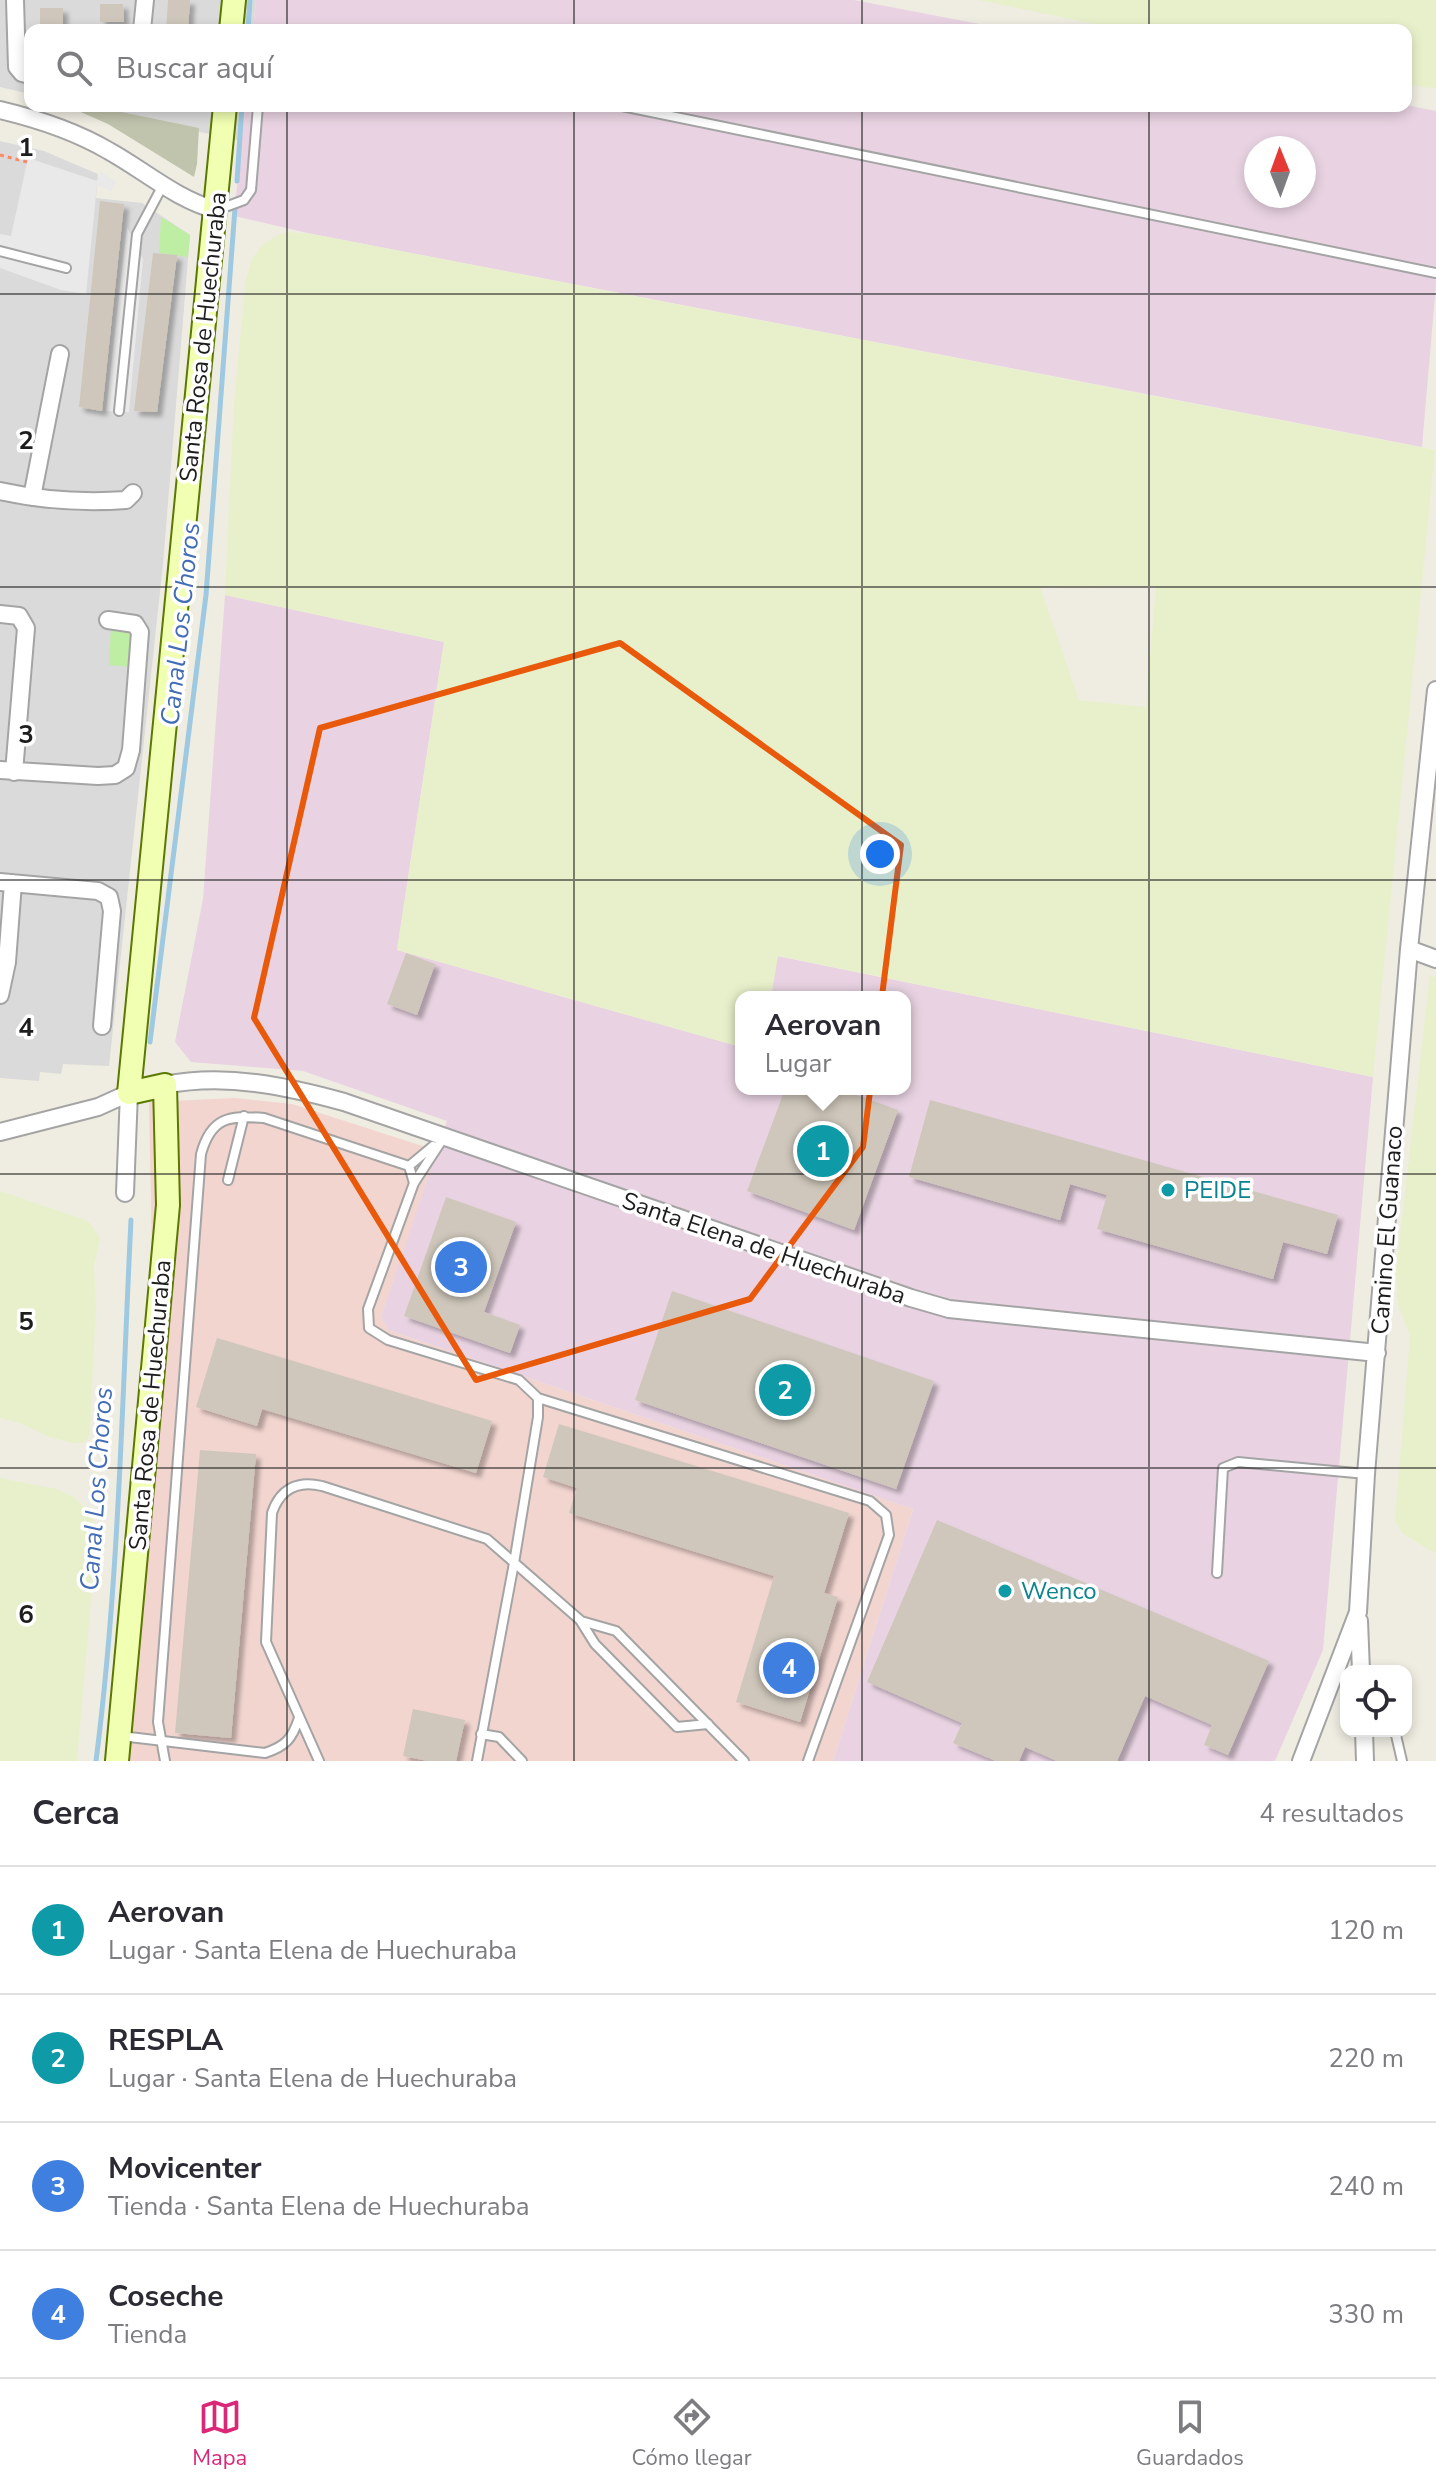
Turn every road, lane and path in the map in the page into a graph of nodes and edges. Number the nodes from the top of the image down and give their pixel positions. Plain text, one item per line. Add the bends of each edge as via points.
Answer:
1 (15, 0) edge
2 (145, 0) edge
3 (234, 0) edge
4 (143, 24) edge
5 (232, 24) edge
6 (24, 74) edge
7 (0, 110) edge
8 (224, 112) edge
9 (258, 112) edge
10 (651, 112) edge
11 (0, 155) edge
12 (27, 162) dead end
13 (163, 185) junction
14 (216, 210) junction
15 (0, 251) edge
16 (66, 268) dead end
17 (1436, 273) edge
18 (60, 354) dead end
19 (119, 411) dead end
20 (0, 491) edge
21 (133, 493) dead end
22 (32, 497) junction
23 (0, 614) edge
24 (108, 620) dead end
25 (1436, 690) edge
26 (7, 771) edge
27 (7, 883) edge
28 (1409, 949) junction
29 (1436, 959) edge
30 (0, 995) edge
31 (102, 1026) dead end
32 (165, 1085) junction
33 (129, 1093) junction
34 (244, 1116) junction
35 (0, 1132) edge
36 (443, 1137) junction
37 (409, 1166) junction
38 (228, 1180) dead end
39 (414, 1183) junction
40 (125, 1193) dead end
41 (1377, 1353) junction
42 (538, 1398) junction
43 (1366, 1474) junction
44 (514, 1563) junction
45 (1217, 1573) dead end
46 (1358, 1612) junction
47 (580, 1620) junction
48 (1361, 1665) edge
49 (299, 1717) junction
50 (708, 1724) junction
51 (481, 1734) junction
52 (120, 1736) junction
53 (1364, 1737) edge
54 (1396, 1737) edge
55 (162, 1741) junction
56 (117, 1761) edge
57 (165, 1761) edge
58 (319, 1761) edge
59 (477, 1761) edge
60 (522, 1761) edge
61 (744, 1761) edge
62 (808, 1761) edge
63 (1301, 1761) edge
64 (1365, 1761) edge
65 (1402, 1761) edge

1 - 6 street via 17,67
2 - 4 street
3 - 5 street
7 - 13 street via 84,137
8 - 14 street, Santa Rosa de Huechuraba
9 - 14 lane via 251,190 244,200
10 - 17 lane
11 - 12 path
13 - 14 street
13 - 19 lane via 137,234
14 - 33 street, Santa Rosa de Huechuraba
15 - 16 lane
18 - 22 street
20 - 22 street
21 - 22 street via 123,501
23 - 26 street via 19,616 26,628
24 - 26 street via 135,624 140,632 126,768 110,776
25 - 28 street, Camino El Guanaco
27 - 30 street via 7,962
27 - 31 street via 102,892 109,897
28 - 29 street
28 - 41 street, Camino El Guanaco
32 - 33 street
32 - 36 street, Santa Elena de Huechuraba via 206,1080 295,1089
32 - 52 street, Santa Rosa de Huechuraba via 168,1205
33 - 35 street via 98,1107
33 - 40 street, Santa Rosa de Huechuraba
34 - 37 lane via 281,1122
34 - 38 lane
34 - 55 lane via 215,1126 206,1135 201,1154 158,1722
36 - 37 lane
36 - 39 lane
36 - 41 street, Santa Elena de Huechuraba via 939,1306
37 - 39 lane
39 - 42 lane via 368,1309 369,1328 388,1340 519,1380
41 - 43 street, Camino El Guanaco
42 - 44 lane
42 - 62 lane via 870,1501 886,1515 889,1535
43 - 45 lane via 1238,1462 1223,1468
43 - 46 street, Camino El Guanaco
44 - 47 lane
44 - 49 lane via 478,1534 317,1484 293,1485 275,1502 272,1513 265,1628 270,1653
44 - 51 lane
46 - 48 street
46 - 63 street, Camino El Guanaco
47 - 50 lane via 616,1631
47 - 50 lane via 595,1644 677,1727
49 - 55 lane via 293,1737 265,1753
49 - 58 lane
50 - 61 lane
51 - 59 lane
51 - 60 lane via 499,1737
52 - 55 lane
52 - 56 street, Santa Rosa de Huechuraba
53 - 64 street
54 - 65 lane
55 - 57 lane

